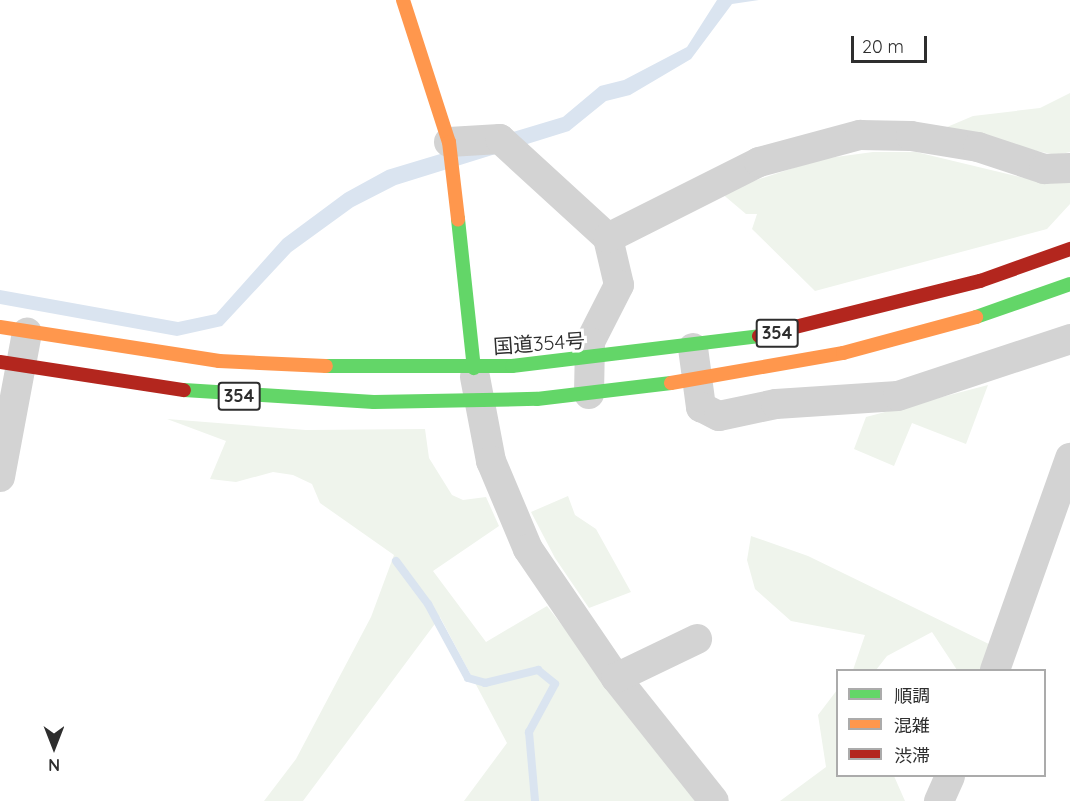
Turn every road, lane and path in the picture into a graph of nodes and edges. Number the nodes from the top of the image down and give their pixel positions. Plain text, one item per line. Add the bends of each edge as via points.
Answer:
1 (403, 0) edge
2 (449, 142) junction
3 (1070, 168) edge
4 (608, 238) junction
5 (1070, 249) edge
6 (1070, 284) edge
7 (13, 330) edge
8 (1070, 339) edge
9 (693, 348) junction
10 (586, 359) junction
11 (10, 365) edge
12 (474, 368) junction
13 (696, 380) junction
14 (589, 394) junction
15 (480, 401) junction
16 (1070, 458) edge
17 (0, 477) edge
18 (697, 639) dead end
19 (995, 669) edge
20 (616, 678) junction
21 (950, 777) edge
22 (714, 801) edge
23 (939, 801) edge

1 - 2 main road
2 - 4 street via 500,139
2 - 12 main road
3 - 4 street via 1044,169 978,147 911,136 860,135 759,162
4 - 10 street via 619,285 596,325
5 - 9 main road, 国道354号 / 354 via 980,281 849,316
6 - 13 main road, 354 via 988,314 843,353
7 - 11 street
7 - 12 main road, 国道354号 / 354 via 219,361
8 - 13 street via 952,381 860,402 776,404 719,416 701,407
9 - 10 main road, 国道354号 / 354
9 - 13 street
10 - 12 main road, 国道354号 / 354
10 - 14 street
11 - 15 main road, 354 via 218,395
11 - 17 street
12 - 15 street
13 - 14 main road, 354
14 - 15 main road, 354
15 - 20 street via 491,461 528,549
16 - 19 street
18 - 20 street
20 - 22 street
21 - 23 street

